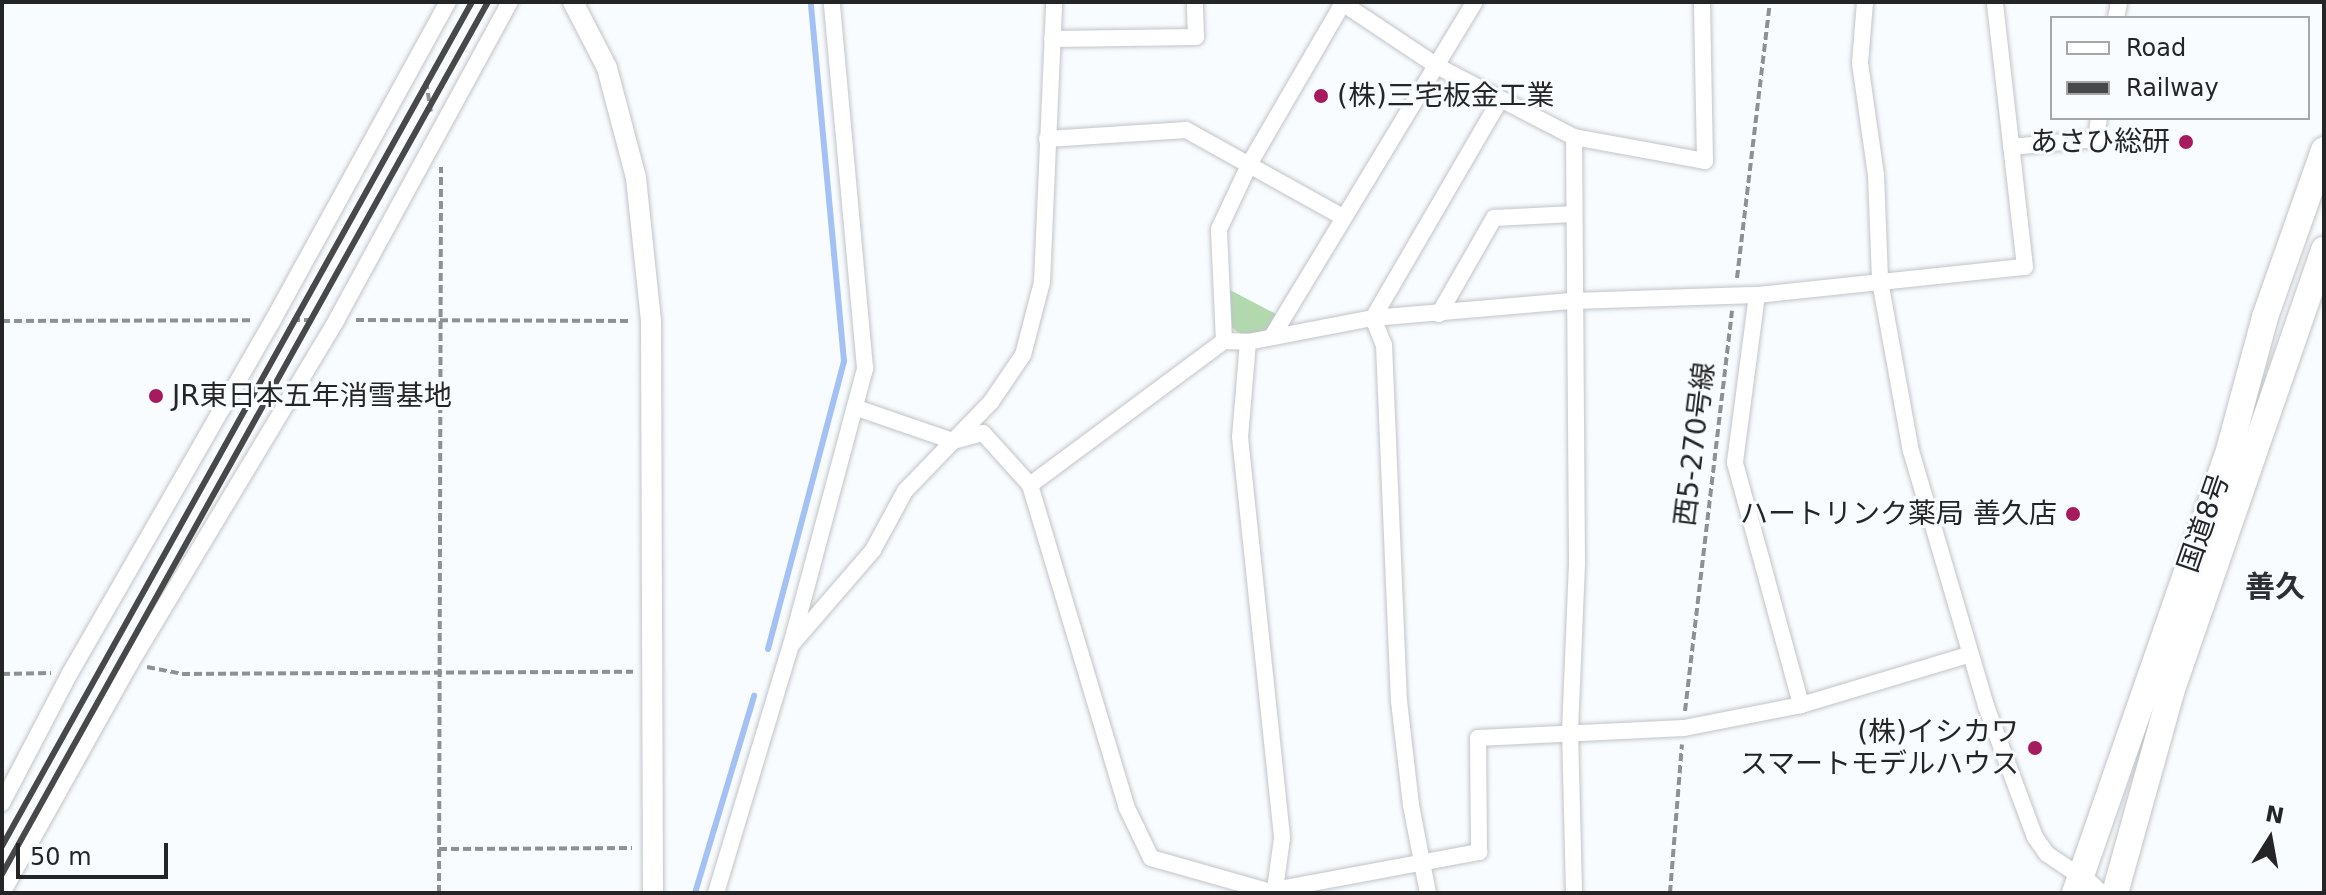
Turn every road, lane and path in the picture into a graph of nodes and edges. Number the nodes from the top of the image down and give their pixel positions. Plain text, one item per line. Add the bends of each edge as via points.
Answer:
1 (448, 2) edge
2 (510, 2) edge
3 (573, 2) edge
4 (832, 2) edge
5 (1054, 2) edge
6 (1195, 2) edge
7 (1475, 2) edge
8 (1702, 2) edge
9 (1770, 2) edge
10 (1865, 2) edge
11 (1995, 2) edge
12 (1342, 3) edge
13 (1052, 39) junction
14 (422, 50) junction
15 (1437, 66) junction
16 (1500, 100) junction
17 (2099, 120) edge
18 (434, 134) junction
19 (1574, 137) junction
20 (1047, 139) junction
21 (2011, 147) junction
22 (2324, 150) edge
23 (1251, 161) junction
24 (1574, 214) junction
25 (1343, 217) junction
26 (2324, 250) edge
27 (1880, 281) junction
28 (1757, 295) junction
29 (1735, 296) junction
30 (1573, 301) junction
31 (1439, 314) junction
32 (1373, 318) junction
33 (337, 319) junction
34 (273, 320) junction
35 (2, 321) edge
36 (439, 321) junction
37 (651, 321) junction
38 (1273, 335) junction
39 (1224, 341) junction
40 (1248, 342) junction
41 (857, 408) junction
42 (953, 441) junction
43 (1030, 485) junction
44 (791, 645) junction
45 (1971, 654) junction
46 (130, 664) junction
47 (438, 672) junction
48 (652, 672) junction
49 (70, 673) junction
50 (2, 674) edge
51 (1801, 705) junction
52 (1684, 728) junction
53 (1570, 731) junction
54 (2, 803) edge
55 (652, 848) junction
56 (439, 849) junction
57 (1422, 862) junction
58 (2085, 888) edge
59 (1275, 892) edge
60 (2, 893) edge
61 (439, 893) edge
62 (653, 893) edge
63 (716, 893) edge
64 (1428, 893) edge
65 (1574, 893) edge
66 (1670, 893) edge
67 (2115, 893) edge

1 - 14 street
2 - 18 street
3 - 37 street via 607,68 636,178
4 - 41 street via 864,317 865,368
5 - 13 street
6 - 13 street via 1196,37
7 - 15 street
8 - 19 street via 1705,161
9 - 29 path, 西5-270号線
10 - 27 street via 1860,63 1876,175
11 - 21 street
12 - 15 street
12 - 23 street
13 - 20 street
14 - 18 path
14 - 34 street
15 - 16 street
15 - 25 street
16 - 19 street
16 - 32 street
17 - 21 street via 2096,139
18 - 33 street
18 - 36 path via 441,168
19 - 24 street
20 - 23 street via 1186,130
20 - 42 street via 1042,282 1023,355 991,402
21 - 27 street via 2025,267
22 - 58 highway, 国道8号 via 2265,317 2230,447
23 - 25 street
23 - 39 street via 1219,229
24 - 30 street
24 - 31 street via 1494,218
25 - 38 street
26 - 67 highway, 国道8号 via 2171,692
27 - 28 street
27 - 45 street via 1911,451
28 - 29 street
28 - 51 street via 1735,463
29 - 30 street
29 - 52 path, 西5-270号線
30 - 31 street
30 - 53 street via 1577,564
31 - 32 street
32 - 38 street
32 - 57 street via 1384,345 1399,701
33 - 34 path
33 - 36 path
33 - 46 street
34 - 35 path
34 - 49 street
36 - 37 path
36 - 47 path
37 - 48 street
38 - 40 street
39 - 40 street
39 - 43 street
40 - 59 street via 1240,437 1282,838
41 - 42 street
41 - 44 street
42 - 43 street via 983,433
42 - 44 street via 905,491 873,550
43 - 59 street via 1126,806 1151,858
44 - 63 street
45 - 51 street
45 - 58 street via 2035,837
46 - 47 path via 182,674
46 - 60 street
47 - 48 path
47 - 56 path
48 - 55 street
49 - 50 path
49 - 54 street
51 - 52 street
52 - 53 street
52 - 66 path, 西5-270号線
53 - 57 street via 1478,738 1479,852
53 - 65 street
55 - 56 path
55 - 62 street
56 - 61 path
57 - 59 street
57 - 64 street

